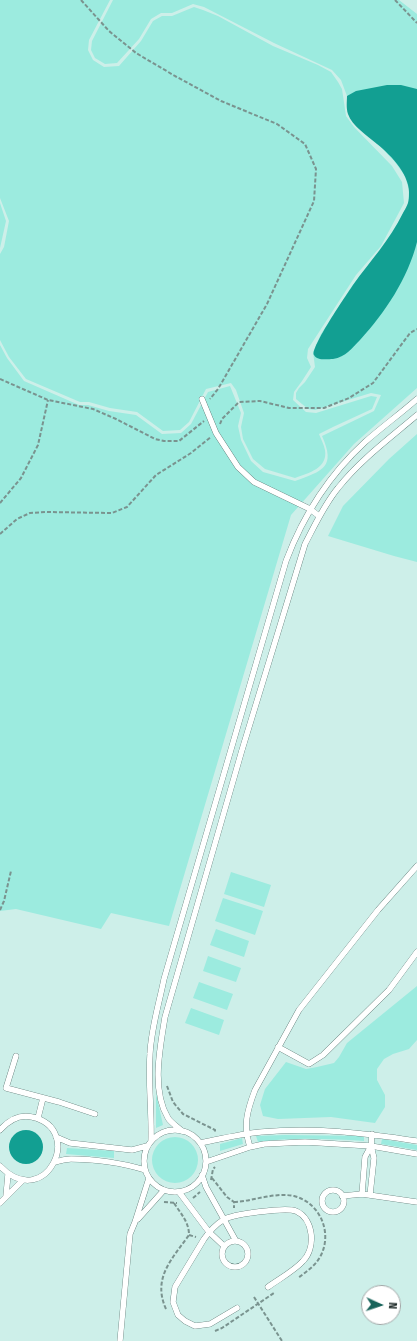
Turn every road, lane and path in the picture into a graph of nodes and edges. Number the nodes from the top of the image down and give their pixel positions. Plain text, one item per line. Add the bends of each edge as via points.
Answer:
1 (81, 0) edge
2 (395, 0) edge
3 (417, 23) edge
4 (0, 379) edge
5 (202, 399) dead end
6 (417, 399) edge
7 (48, 400) junction
8 (205, 405) junction
9 (417, 415) edge
10 (210, 417) junction
11 (0, 503) edge
12 (310, 509) junction
13 (319, 516) junction
14 (417, 866) edge
15 (11, 871) dead end
16 (0, 910) edge
17 (417, 952) edge
18 (278, 1047) junction
19 (16, 1056) dead end
20 (165, 1080) dead end
21 (43, 1098) junction
22 (95, 1114) dead end
23 (38, 1118) junction
24 (0, 1130) edge
25 (182, 1131) junction
26 (246, 1134) junction
27 (372, 1134) junction
28 (56, 1137) junction
29 (152, 1140) junction
30 (216, 1140) junction
31 (417, 1140) edge
32 (200, 1143) junction
33 (147, 1146) junction
34 (371, 1146) junction
35 (250, 1147) junction
36 (417, 1154) edge
37 (219, 1158) junction
38 (55, 1162) junction
39 (206, 1162) junction
40 (0, 1166) edge
41 (145, 1170) junction
42 (8, 1174) junction
43 (202, 1176) junction
44 (149, 1178) junction
45 (212, 1178) junction
46 (23, 1180) junction
47 (206, 1187) junction
48 (164, 1190) junction
49 (179, 1192) junction
50 (362, 1194) junction
51 (370, 1195) junction
52 (6, 1196) junction
53 (342, 1196) dead end
54 (156, 1198) junction
55 (187, 1201) junction
56 (234, 1202) junction
57 (417, 1202) edge
58 (0, 1203) edge
59 (174, 1203) junction
60 (234, 1215) junction
61 (224, 1219) junction
62 (135, 1222) junction
63 (209, 1232) junction
64 (189, 1235) junction
65 (204, 1239) junction
66 (236, 1241) junction
67 (224, 1246) junction
68 (292, 1281) dead end
69 (268, 1287) dead end
70 (280, 1290) dead end
71 (254, 1297) dead end
72 (259, 1305) junction
73 (237, 1308) dead end
74 (168, 1313) dead end
75 (211, 1332) dead end
76 (120, 1341) edge
77 (282, 1341) edge

1 - 8 path via 109,31 136,53 220,101 277,124 300,140 305,144 316,169 314,201 267,304 218,389
2 - 3 path
4 - 7 path
5 - 8 lane
6 - 12 lane via 344,463
7 - 10 path via 92,409 164,441 179,441
7 - 11 path via 38,445 21,478
8 - 10 lane
9 - 13 lane via 356,467
10 - 12 lane via 216,433 238,467 254,482
12 - 13 lane
12 - 29 lane via 286,561 164,979 150,1053
13 - 25 lane via 305,544 165,1017 159,1052 158,1081 162,1105 169,1120
14 - 18 lane via 318,984 299,1010
15 - 16 path
17 - 18 lane via 389,990 323,1055 309,1064
18 - 26 lane via 250,1102
19 - 21 lane via 6,1088
20 - 30 path via 173,1102 183,1114 215,1130
21 - 22 lane
21 - 23 lane
23 - 24 lane via 16,1118
23 - 28 lane via 52,1129
25 - 29 lane via 165,1131
25 - 32 lane via 189,1133
26 - 27 lane via 304,1130
26 - 30 lane
26 - 35 lane
27 - 31 lane
27 - 34 lane
28 - 33 lane via 70,1143 132,1150
28 - 38 lane via 58,1149
29 - 33 lane
30 - 32 lane
32 - 39 lane
33 - 41 lane
34 - 35 lane via 305,1142
34 - 36 lane
34 - 50 lane via 365,1157
34 - 51 lane via 374,1158
35 - 37 lane
37 - 39 lane
37 - 45 path via 220,1162 213,1169
38 - 41 lane via 69,1158 131,1165
38 - 46 lane via 45,1174 31,1180
39 - 43 lane
40 - 42 lane
41 - 44 lane
42 - 46 lane
42 - 52 lane
43 - 47 lane
43 - 49 lane via 188,1189
44 - 48 lane
44 - 62 lane
45 - 47 path
45 - 56 path via 227,1198
46 - 52 lane
47 - 55 path
47 - 61 lane
48 - 49 lane
48 - 54 lane
49 - 55 lane
50 - 51 lane
50 - 53 lane
51 - 57 lane
52 - 58 lane
54 - 59 path
54 - 62 lane
55 - 59 path
55 - 63 lane
56 - 60 path
56 - 68 path via 284,1195 296,1197 310,1204 321,1217 325,1233 324,1249 316,1264
59 - 64 path via 185,1219
60 - 61 lane
60 - 69 lane via 284,1209 296,1211 307,1220 312,1235 311,1247 304,1261
61 - 63 lane
61 - 66 lane
62 - 76 lane via 130,1234
63 - 65 lane
63 - 67 lane
64 - 65 path
64 - 74 path via 163,1275 160,1289
65 - 73 lane via 175,1287 173,1302 178,1315 195,1326 210,1324
66 - 67 lane
66 - 67 lane via 244,1245 248,1252 246,1261 240,1266 232,1267 224,1262
70 - 72 path
71 - 72 path
72 - 75 path
72 - 77 path

